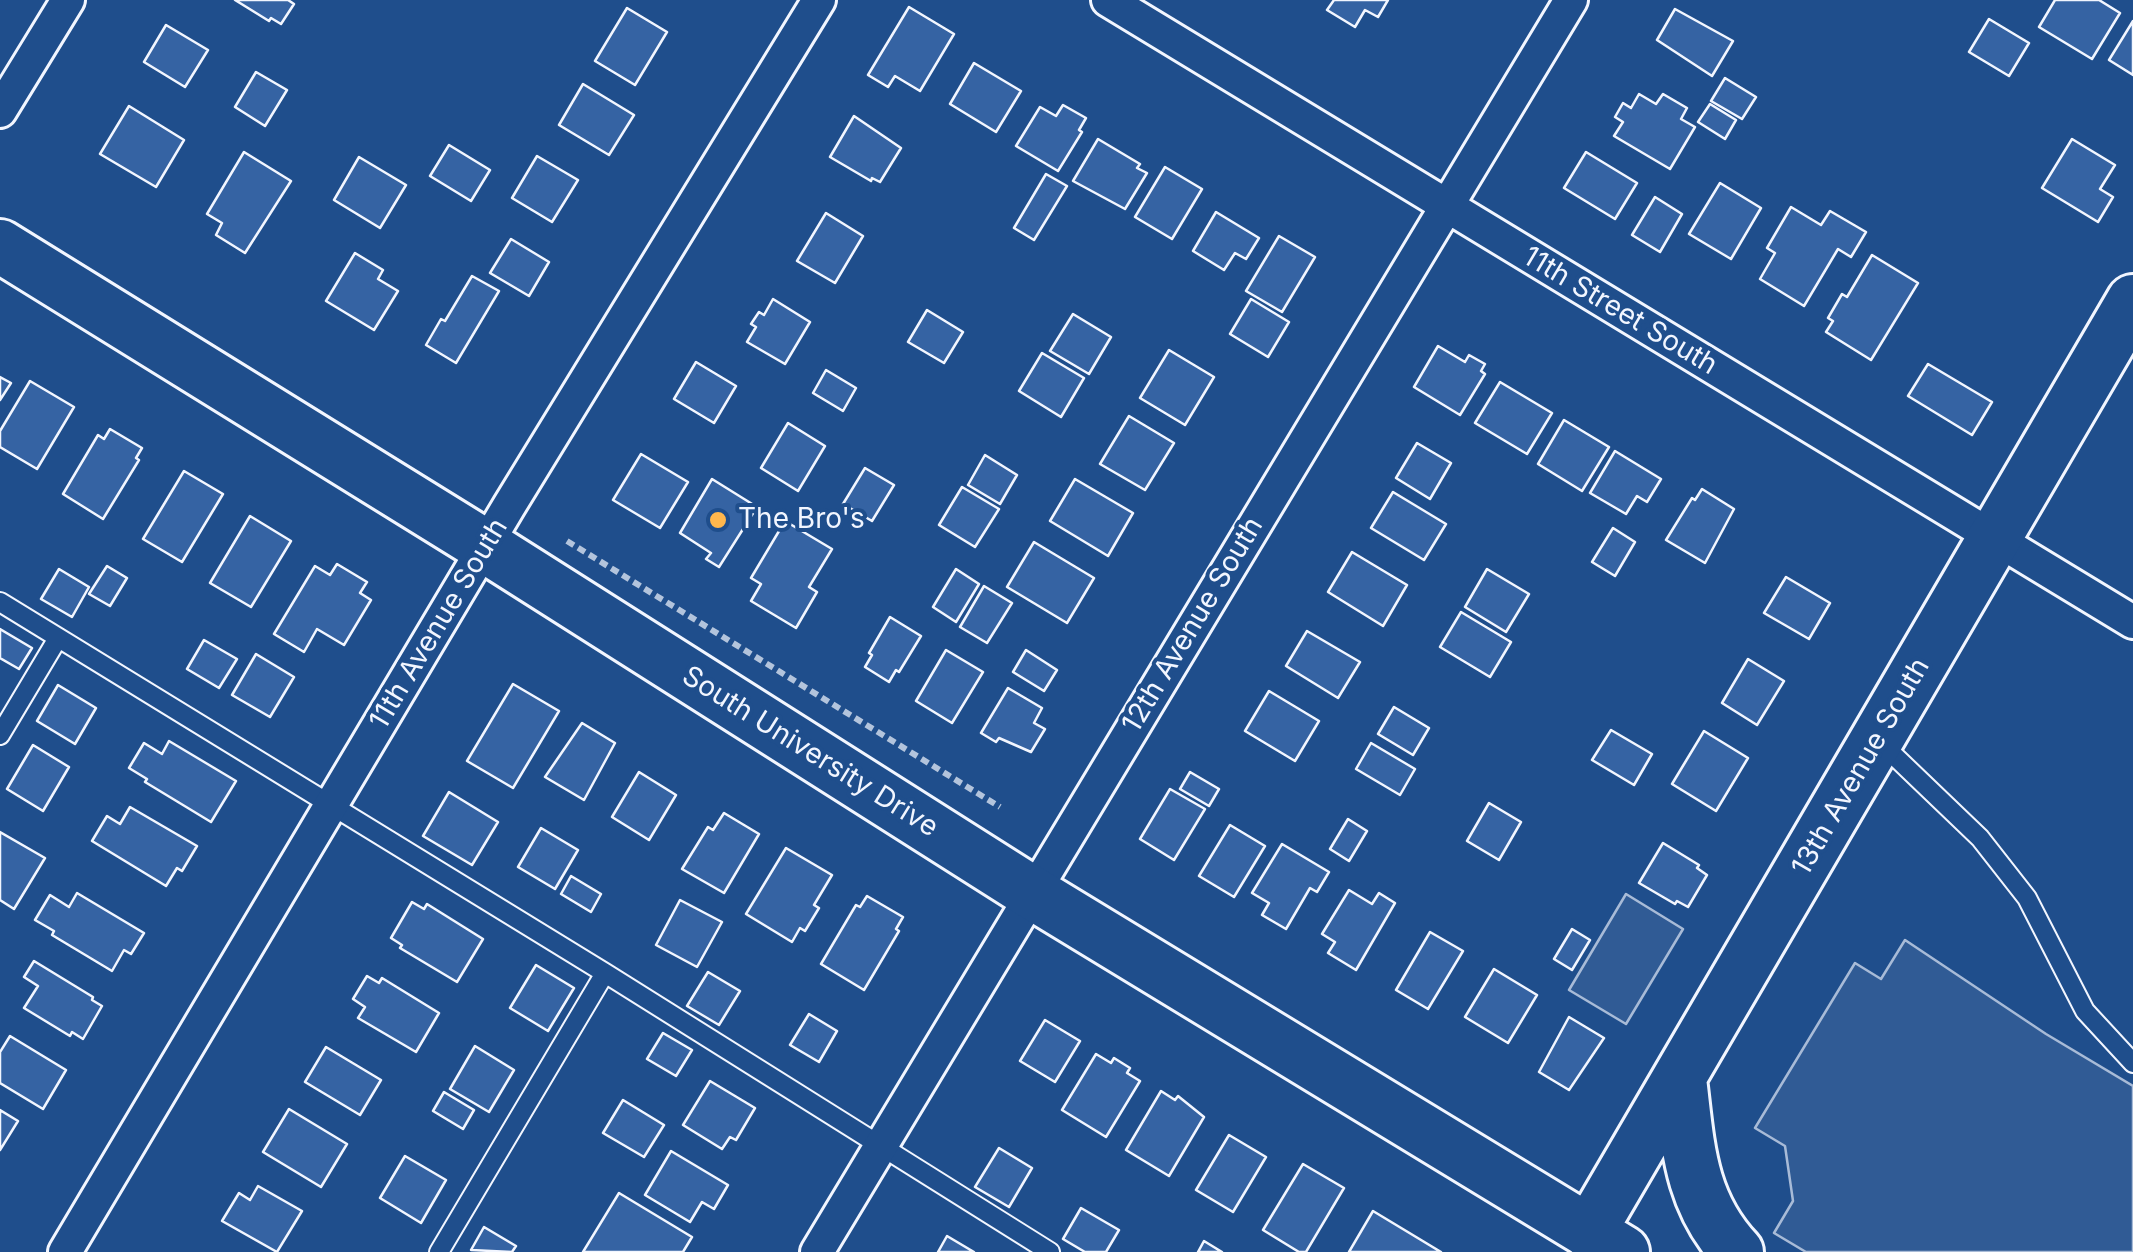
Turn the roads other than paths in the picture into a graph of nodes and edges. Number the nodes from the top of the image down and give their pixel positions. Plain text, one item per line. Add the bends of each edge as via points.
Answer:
1 (68, 0) edge
2 (819, 0) edge
3 (1108, 0) edge
4 (1571, 0) edge
5 (0, 111) edge
6 (1446, 206) junction
7 (0, 246) edge
8 (2133, 301) edge
9 (1994, 537) junction
10 (485, 546) junction
11 (0, 602) edge
12 (2133, 622) edge
13 (58, 638) junction
14 (0, 735) edge
15 (1877, 739) junction
16 (332, 806) junction
17 (1031, 892) junction
18 (605, 973) junction
19 (2133, 1063) edge
20 (1680, 1079) junction
21 (880, 1147) junction
22 (1606, 1242) edge
23 (65, 1252) edge
24 (439, 1252) edge
25 (817, 1252) edge
26 (1050, 1252) edge
27 (1737, 1252) edge

1 - 5 street
2 - 10 street, 11th Avenue South
3 - 6 street, 11th Street South
4 - 6 street, 12th Avenue South
6 - 9 street, 11th Street South
6 - 17 street, 12th Avenue South
7 - 10 main road, South University Drive
8 - 9 main road, 13th Avenue South
9 - 12 street, 11th Street South
9 - 15 main road, 13th Avenue South
10 - 16 street, 11th Avenue South
10 - 17 main road, South University Drive
11 - 13 lane
13 - 14 lane
13 - 16 lane
15 - 19 lane via 1980,838 2027,898 2085,1011
15 - 20 main road, 13th Avenue South
16 - 18 lane
16 - 23 street, 11th Avenue South
17 - 21 street, 12th Avenue South
17 - 22 main road, South University Drive
18 - 21 lane
18 - 24 lane
20 - 22 main road, 13th Avenue South
20 - 27 main road via 1691,1168 1710,1218
21 - 25 street, 12th Avenue South
21 - 26 lane

